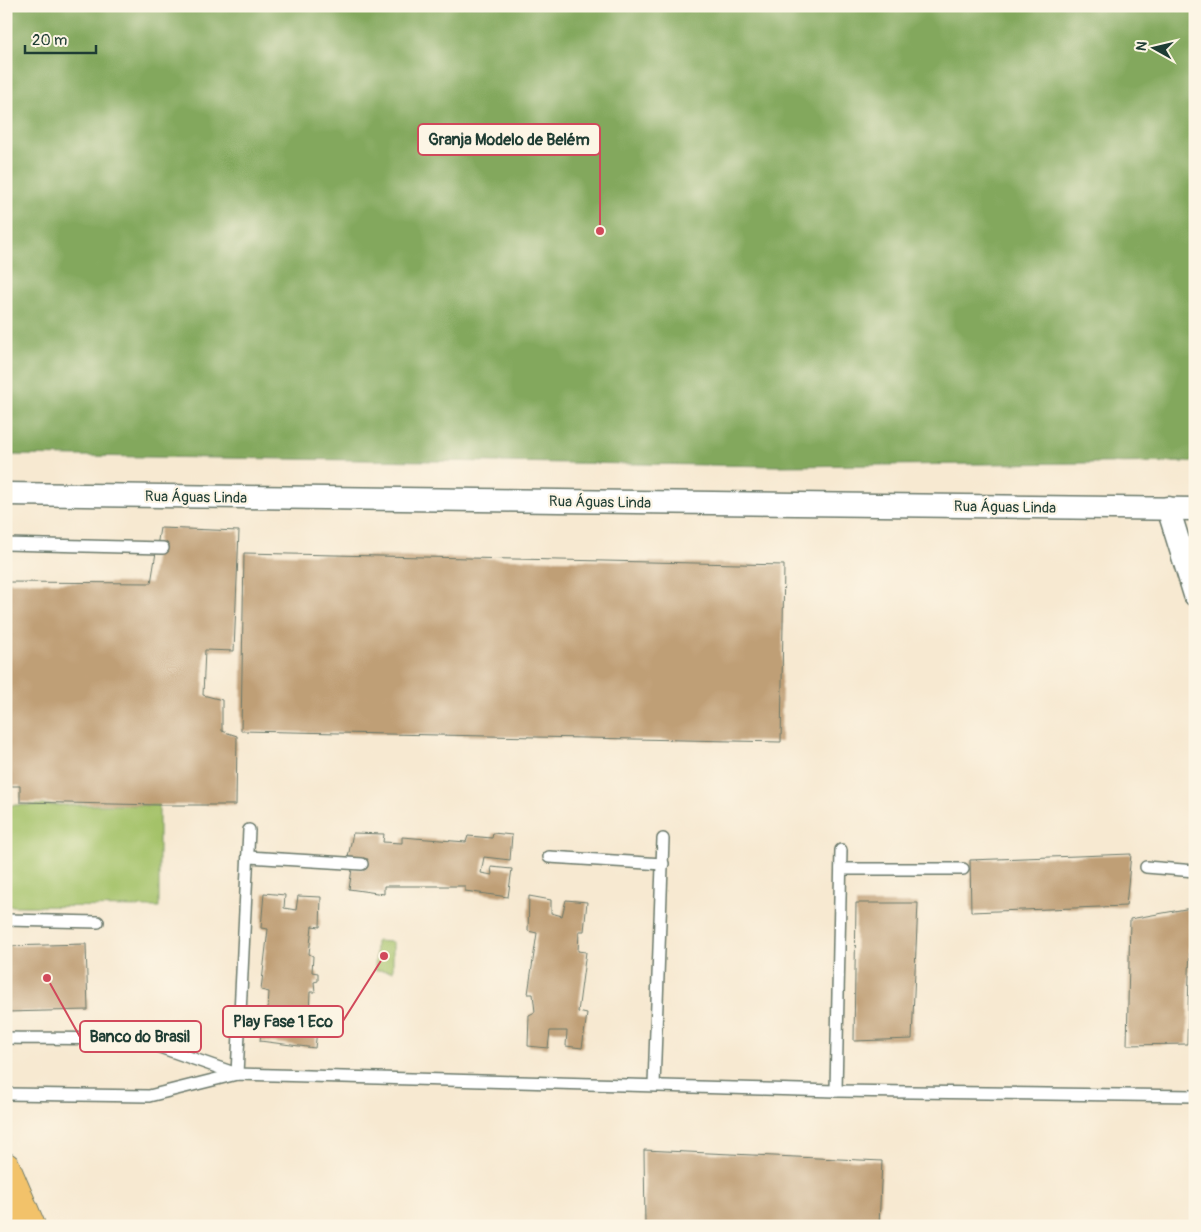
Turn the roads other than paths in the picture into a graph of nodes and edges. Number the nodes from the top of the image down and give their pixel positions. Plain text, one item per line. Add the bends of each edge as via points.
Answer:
1 (6, 494) edge
2 (1168, 508) junction
3 (1195, 509) edge
4 (6, 544) edge
5 (163, 548) dead end
6 (1195, 595) edge
7 (249, 830) dead end
8 (663, 839) dead end
9 (841, 850) dead end
10 (248, 856) junction
11 (549, 857) dead end
12 (362, 864) dead end
13 (663, 864) junction
14 (1146, 867) dead end
15 (841, 869) junction
16 (963, 869) dead end
17 (1195, 871) edge
18 (6, 920) edge
19 (98, 922) dead end
20 (6, 1038) edge
21 (237, 1074) junction
22 (654, 1085) junction
23 (836, 1091) junction
24 (6, 1094) edge
25 (1195, 1096) edge
26 (6, 1166) edge
27 (31, 1226) edge

1 - 2 street, Rua Águas Linda
2 - 3 street, Rua Águas Linda
2 - 6 street
4 - 5 lane
7 - 10 lane
8 - 13 lane
9 - 15 lane
10 - 12 lane
10 - 21 lane
11 - 13 lane
13 - 22 lane
14 - 17 lane
15 - 16 lane
15 - 23 lane
18 - 19 lane
20 - 21 lane via 141,1042
21 - 22 lane
21 - 24 lane via 149,1096
22 - 23 lane
23 - 25 lane
26 - 27 highway

